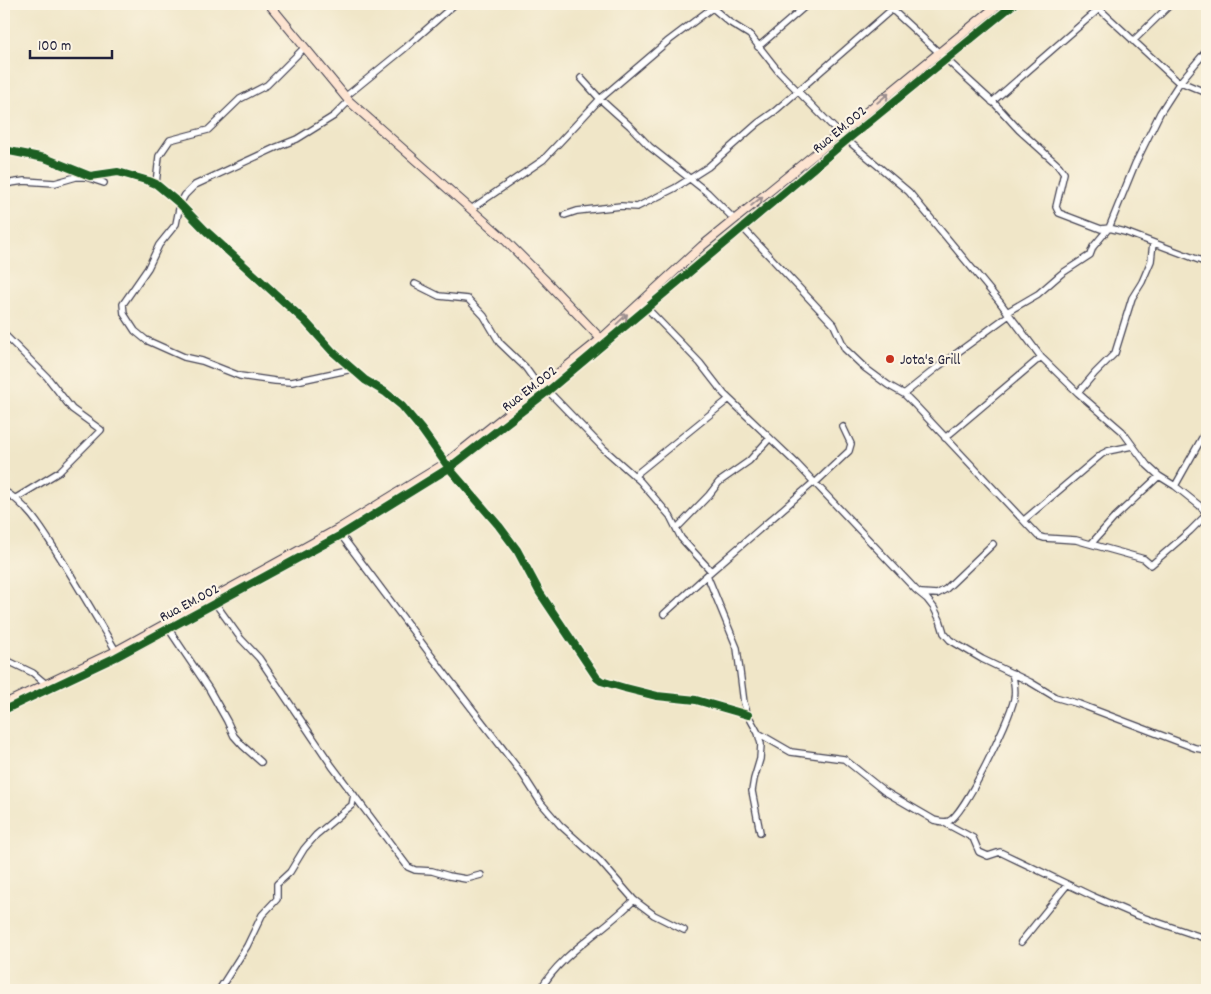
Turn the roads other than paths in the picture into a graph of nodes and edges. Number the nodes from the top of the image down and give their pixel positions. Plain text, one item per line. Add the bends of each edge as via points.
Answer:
1 (269, 4) edge
2 (455, 4) edge
3 (808, 4) edge
4 (886, 4) edge
5 (898, 4) edge
6 (999, 4) edge
7 (1014, 4) edge
8 (1094, 4) edge
9 (1171, 4) edge
10 (710, 6) edge
11 (892, 9) junction
12 (1099, 9) junction
13 (1133, 40) junction
14 (758, 47) junction
15 (304, 48) junction
16 (1207, 50) edge
17 (938, 53) junction
18 (946, 58) junction
19 (580, 78) dead end
20 (1180, 82) junction
21 (798, 91) junction
22 (1207, 93) edge
23 (347, 99) junction
24 (600, 99) junction
25 (992, 102) junction
26 (840, 134) junction
27 (847, 140) junction
28 (4, 150) edge
29 (690, 179) junction
30 (104, 183) dead end
31 (4, 184) edge
32 (156, 184) junction
33 (180, 204) junction
34 (471, 209) junction
35 (565, 215) dead end
36 (734, 220) junction
37 (743, 228) junction
38 (1109, 228) junction
39 (1154, 244) junction
40 (1207, 264) edge
41 (415, 284) dead end
42 (641, 302) junction
43 (647, 309) junction
44 (1008, 314) junction
45 (4, 334) edge
46 (601, 339) junction
47 (1041, 357) junction
48 (352, 369) junction
49 (540, 388) junction
50 (548, 391) junction
51 (904, 394) junction
52 (1078, 394) junction
53 (730, 399) junction
54 (843, 427) dead end
55 (1207, 429) edge
56 (770, 438) junction
57 (946, 438) junction
58 (1132, 446) junction
59 (447, 466) junction
60 (634, 476) junction
61 (1158, 476) junction
62 (815, 482) junction
63 (1175, 486) junction
64 (4, 491) edge
65 (16, 498) junction
66 (1207, 514) edge
67 (1024, 520) junction
68 (677, 528) junction
69 (341, 535) junction
70 (993, 544) dead end
71 (1092, 544) junction
72 (709, 573) junction
73 (920, 593) junction
74 (214, 603) junction
75 (664, 614) dead end
76 (168, 628) junction
77 (116, 651) junction
78 (4, 659) edge
79 (1012, 672) junction
80 (46, 684) junction
81 (4, 704) edge
82 (4, 710) edge
83 (748, 715) junction
84 (758, 733) junction
85 (1207, 750) edge
86 (261, 762) dead end
87 (354, 795) junction
88 (943, 822) junction
89 (760, 832) dead end
90 (481, 876) dead end
91 (1067, 885) junction
92 (634, 900) junction
93 (684, 930) dead end
94 (1207, 939) edge
95 (1021, 942) dead end
96 (218, 990) edge
97 (540, 990) edge

1 - 15 street
2 - 23 street
3 - 14 street
4 - 11 street
5 - 11 street
6 - 17 street, Rua EM.002
7 - 18 street, Rua EM.002
8 - 12 street
9 - 13 street
10 - 14 street via 750,35
10 - 24 street
11 - 17 street
11 - 21 street
12 - 13 street
12 - 25 street
13 - 20 street
14 - 21 street
15 - 23 street
15 - 32 street via 267,86 240,99 208,130 170,140 159,156
16 - 20 street
17 - 18 street
26 -> 17 street, Rua EM.002
18 - 25 street
18 - 27 street, Rua EM.002
19 - 24 street
20 - 22 street
20 - 38 street via 1135,164
21 - 26 street
21 - 29 street
23 - 33 street via 334,116 298,139 195,185
23 - 34 street
24 - 29 street via 650,147
24 - 34 street via 542,160
25 - 38 street via 1064,173 1056,210 1092,226
26 - 27 street
36 -> 26 street, Rua EM.002
27 - 37 street, Rua EM.002
27 - 44 street via 908,192
28 - 32 street via 45,158 90,176 118,172
29 - 35 street via 637,207 621,206
29 - 36 street
30 - 31 street via 76,177 55,184 24,181
32 - 33 street
33 - 48 street
33 - 48 street via 176,224 123,304 124,314 135,331 146,340 184,358 254,379 292,382
34 - 46 street
36 - 42 street, Rua EM.002
37 - 43 street, Rua EM.002
37 - 51 street via 834,325 845,349 888,385
38 - 39 street
38 - 44 street via 1088,258
39 - 40 street
39 - 52 street via 1151,261 1132,298 1115,353
41 - 49 street via 439,296 468,299 484,316 500,343 525,367
42 - 43 street
46 -> 42 street, Rua EM.002
43 - 50 street, Rua EM.002
43 - 53 street
44 - 47 street
44 - 51 street
45 - 65 street via 47,377 72,409 101,430 59,472
46 - 49 street, Rua EM.002
47 - 52 street
47 - 57 street
48 - 59 street via 402,406
49 - 59 street, Rua EM.002
50 - 59 street, Rua EM.002
50 - 60 street
51 - 57 street
52 - 58 street via 1122,432
53 - 56 street
53 - 60 street
54 - 62 street via 851,444 849,451
55 - 63 street
56 - 62 street
56 - 68 street via 749,461 719,482
57 - 67 street
58 - 61 street
58 - 67 street via 1102,454
59 - 69 street, Rua EM.002
59 - 77 street, Rua EM.002
59 - 83 street via 517,550 540,593 597,678 657,696 696,700
60 - 68 street
61 - 63 street
61 - 71 street
62 - 72 street
62 - 73 street
63 - 66 street
64 - 65 street
65 - 77 street via 42,530 81,589
66 - 71 street via 1151,565 1144,559
67 - 71 street via 1034,533 1044,538
68 - 72 street
69 - 74 street, Rua EM.002
69 - 92 street via 523,774 541,803
70 - 73 street via 946,589 937,594
72 - 75 street
72 - 83 street via 737,648
73 - 79 street via 934,608 950,640
74 - 76 street, Rua EM.002
74 - 87 street via 260,658
76 - 82 street, Rua EM.002 via 116,657
76 - 86 street via 209,689 234,736
77 - 80 street, Rua EM.002
78 - 80 street via 33,673
79 - 85 street via 1055,698
79 - 88 street via 1014,698 1008,718 980,776 956,814
80 - 81 street, Rua EM.002
83 - 84 street
84 - 88 street via 791,752 844,759 884,791
84 - 89 street via 760,759 752,791
87 - 90 street via 408,867 466,879
87 - 96 street via 352,805 316,835 290,872 277,884 277,899 262,915 247,946
88 - 91 street via 973,838 979,852 988,856 1000,852
91 - 94 street via 1136,915
91 - 95 street
92 - 93 street via 654,915
92 - 97 street via 558,964

